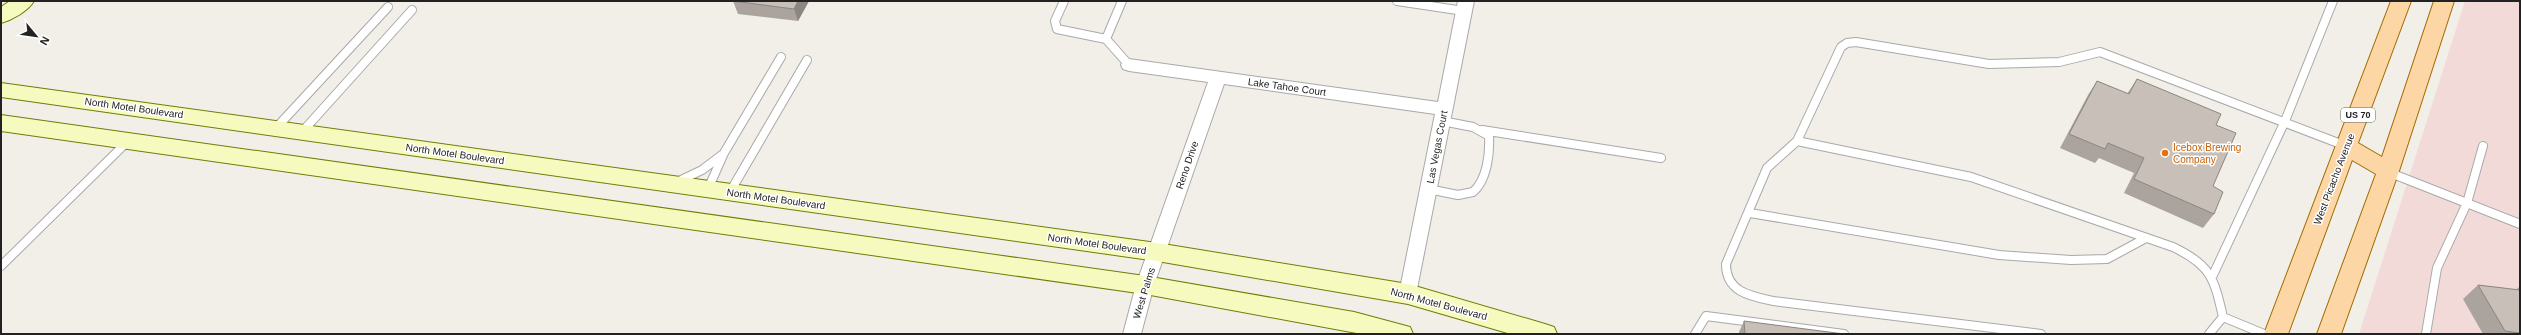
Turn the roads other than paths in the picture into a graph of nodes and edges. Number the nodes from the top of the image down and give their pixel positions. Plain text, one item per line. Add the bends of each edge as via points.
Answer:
1 (24, 1) edge
2 (1064, 1) edge
3 (1122, 1) edge
4 (1397, 1) edge
5 (2333, 1) edge
6 (2401, 1) edge
7 (2444, 1) edge
8 (1465, 6) edge
9 (388, 7) dead end
10 (412, 10) dead end
11 (1, 16) edge
12 (1106, 39) junction
13 (781, 57) dead end
14 (807, 60) dead end
15 (1129, 65) joint
16 (1218, 78) junction
17 (1, 90) edge
18 (1443, 115) junction
19 (2285, 121) junction
20 (2, 124) edge
21 (276, 128) junction
22 (1482, 130) junction
23 (302, 132) junction
24 (128, 141) junction
25 (1797, 141) junction
26 (2346, 146) junction
27 (2483, 146) dead end
28 (724, 153) junction
29 (248, 158) junction
30 (1661, 158) dead end
31 (276, 162) junction
32 (2388, 171) junction
33 (667, 183) junction
34 (1428, 190) junction
35 (719, 191) junction
36 (2467, 203) junction
37 (1750, 213) junction
38 (687, 220) junction
39 (710, 224) junction
40 (2520, 224) edge
41 (2146, 238) junction
42 (1157, 252) junction
43 (1, 266) edge
44 (2213, 275) junction
45 (1145, 285) junction
46 (1408, 294) junction
47 (2223, 317) junction
48 (1132, 334) edge
49 (1401, 334) edge
50 (1545, 334) edge
51 (1695, 334) edge
52 (1844, 334) edge
53 (2041, 334) edge
54 (2210, 334) edge
55 (2264, 334) edge
56 (2276, 334) edge
57 (2329, 334) edge
58 (2426, 334) edge

1 - 11 main road
2 - 12 lane via 1055,21 1057,29
3 - 12 lane
4 - 8 lane
5 - 19 lane
6 - 26 main road, West Picacho Avenue / US 70
7 - 32 main road
8 - 18 street, Las Vegas Court
9 - 21 lane
10 - 23 lane
12 - 15 lane
13 - 28 lane
14 - 35 lane
15 - 16 street, Lake Tahoe Court
16 - 18 street, Lake Tahoe Court
16 - 42 street, Reno Drive
17 - 21 main road, North Motel Boulevard
18 - 22 lane
18 - 34 street, Las Vegas Court
19 - 25 lane via 2100,52 2059,62 1989,64 1856,42 1841,47
19 - 26 lane
19 - 44 lane
20 - 24 main road
21 - 23 main road, North Motel Boulevard
21 - 29 main road
22 - 30 lane
22 - 34 lane via 1489,136 1490,144 1483,183 1478,190 1464,195
23 - 31 main road
23 - 33 main road, North Motel Boulevard
24 - 29 main road
24 - 43 lane
25 - 37 lane via 1767,168
25 - 41 lane via 1971,178
26 - 32 main road
26 - 56 main road, West Picacho Avenue / US 70
27 - 36 lane
28 - 33 lane via 686,179
28 - 35 lane
29 - 31 main road
31 - 38 main road
32 - 36 lane
32 - 57 main road
33 - 35 main road, North Motel Boulevard
34 - 46 street, Las Vegas Court
35 - 38 main road
35 - 39 main road
35 - 42 main road, North Motel Boulevard
36 - 40 lane
36 - 58 lane via 2437,268
37 - 41 lane via 1999,255 2071,260 2108,259
37 - 53 lane via 1724,273 1727,282 1735,289 1773,301
38 - 39 main road
39 - 45 main road
41 - 44 lane via 2187,253 2207,267
42 - 45 street, West Palms
42 - 46 main road, North Motel Boulevard
44 - 47 lane
45 - 48 street, West Palms
45 - 49 main road via 1354,322
46 - 50 main road, North Motel Boulevard
47 - 54 lane
47 - 55 lane
51 - 52 lane via 1706,316

